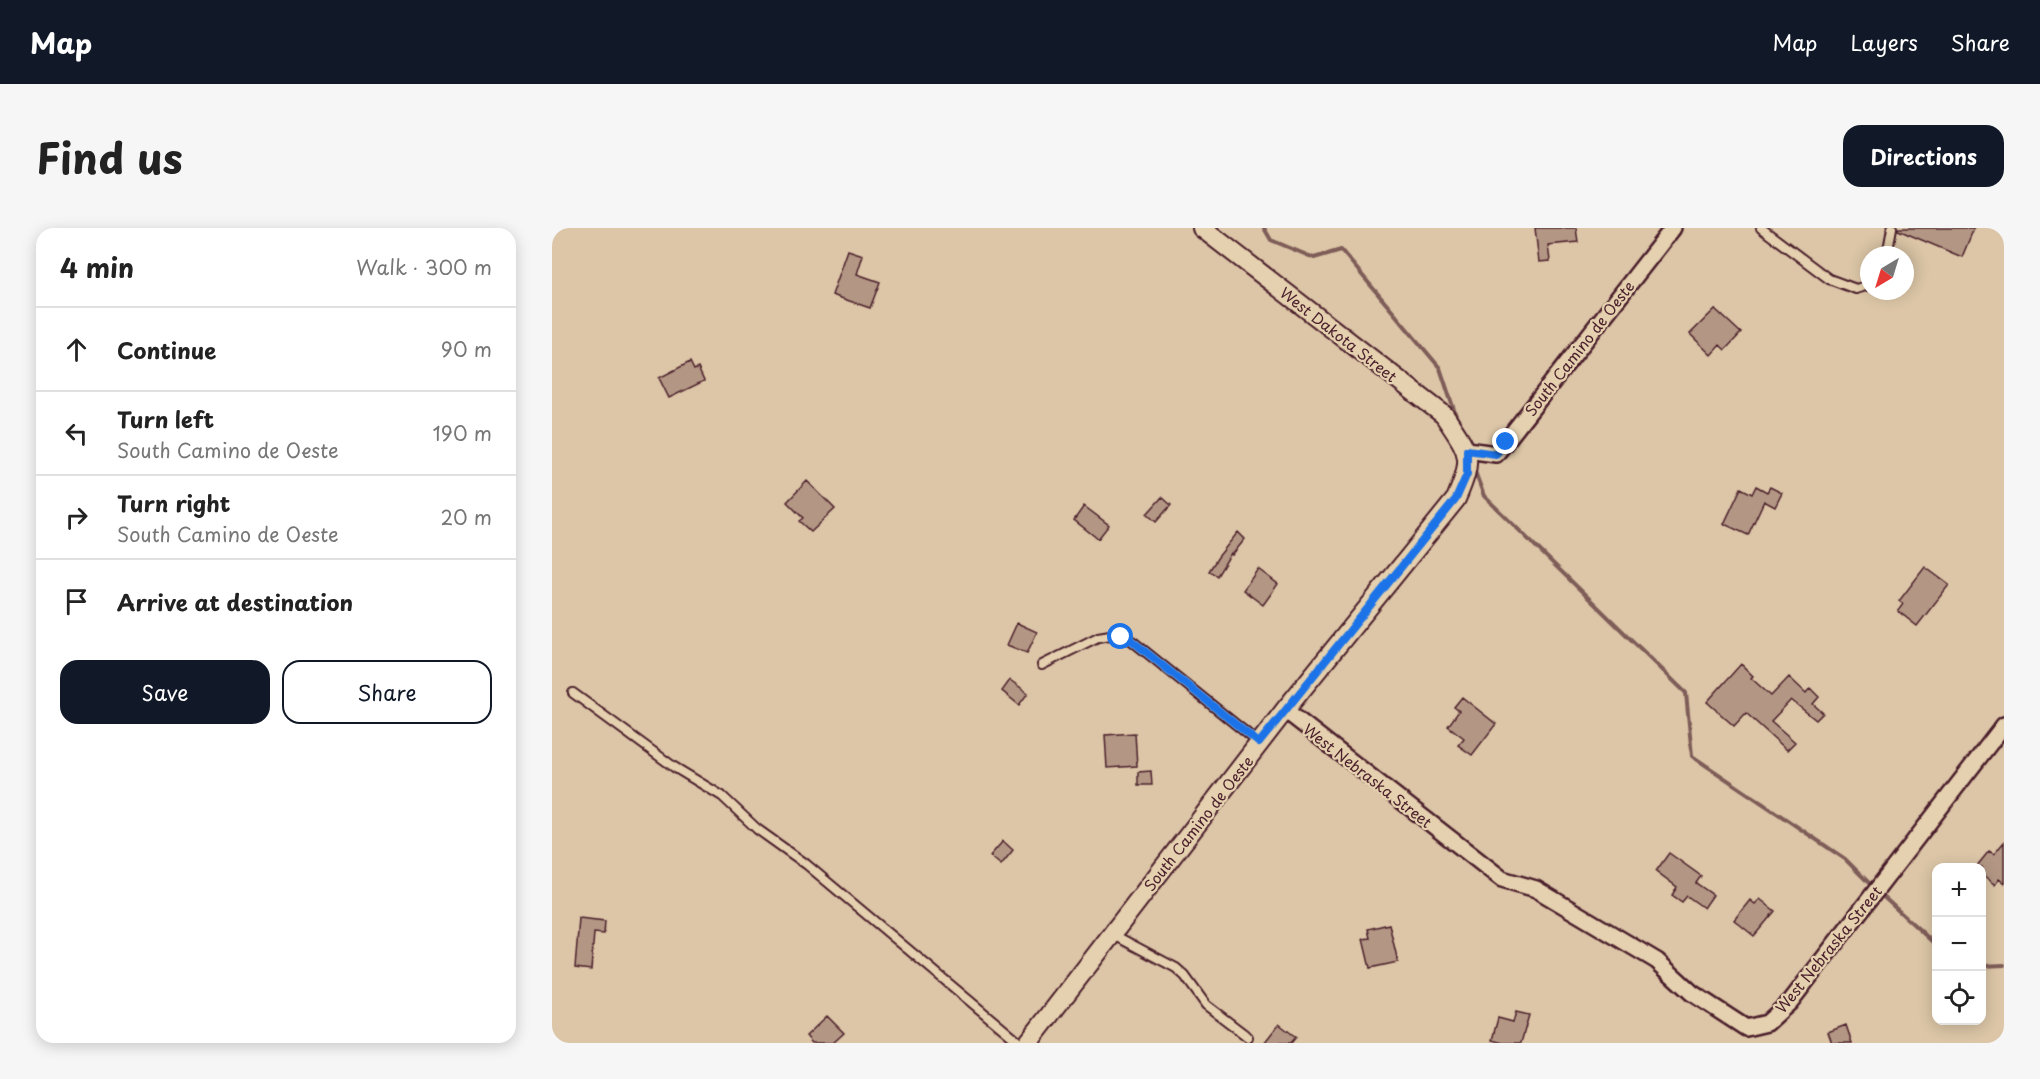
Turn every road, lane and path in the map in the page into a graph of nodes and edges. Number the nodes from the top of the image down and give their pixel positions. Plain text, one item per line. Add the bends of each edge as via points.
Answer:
1 (1202, 228) edge
2 (1673, 228) edge
3 (1761, 228) edge
4 (1892, 228) edge
5 (1889, 246) edge
6 (1860, 288) edge
7 (1467, 450) junction
8 (1042, 664) dead end
9 (573, 693) dead end
10 (1285, 710) junction
11 (2004, 724) edge
12 (1259, 743) junction
13 (1112, 934) junction
14 (1248, 1037) dead end
15 (1020, 1043) edge
16 (1028, 1043) edge

1 - 7 street, West Dakota Street via 1444,415
2 - 7 street, South Camino de Oeste via 1496,454
3 - 6 lane via 1829,279
4 - 5 lane
7 - 10 street, South Camino de Oeste via 1467,474 1456,499
8 - 12 lane via 1098,637 1110,635 1131,640
9 - 15 lane via 674,767 722,796 757,829 806,864
10 - 11 street, West Nebraska Street via 1502,879 1536,888 1658,961 1692,993 1746,1029 1767,1023 1790,1002
10 - 12 street, South Camino de Oeste
12 - 13 street, South Camino de Oeste
13 - 14 lane via 1176,968 1206,1005
13 - 16 street, South Camino de Oeste

